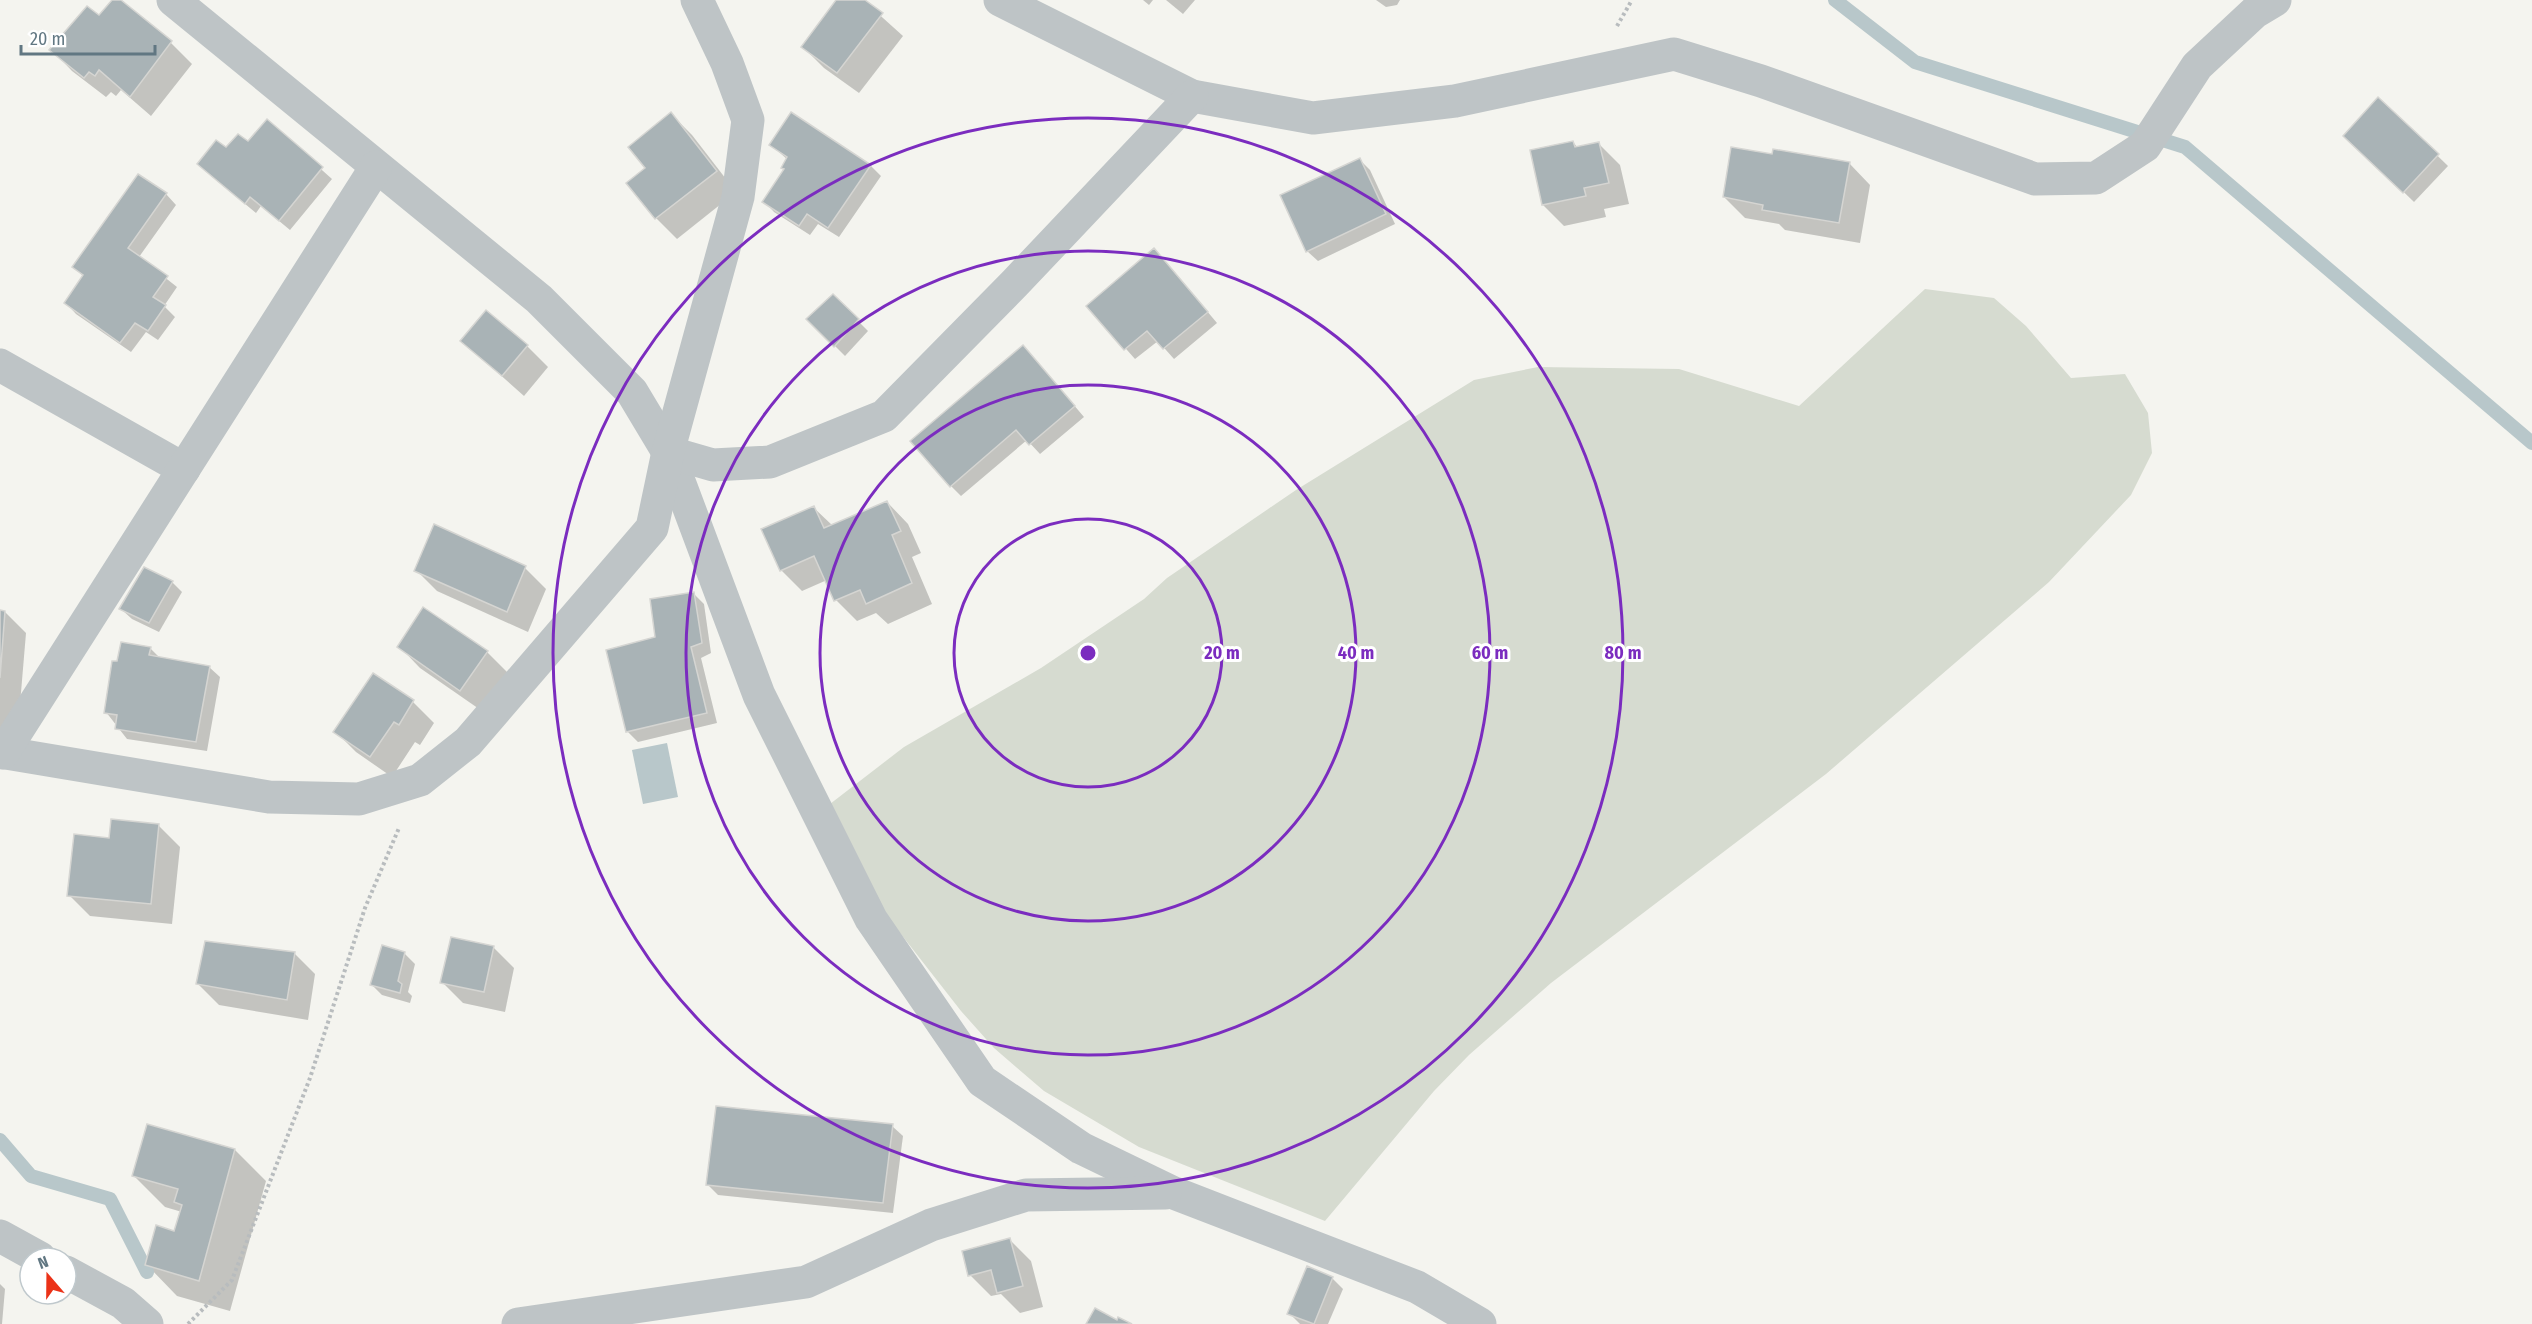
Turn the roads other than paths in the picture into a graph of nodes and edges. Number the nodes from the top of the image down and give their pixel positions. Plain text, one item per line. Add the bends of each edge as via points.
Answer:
1 (173, 0) edge
2 (697, 0) edge
3 (1000, 0) edge
4 (2275, 0) edge
5 (1192, 96) junction
6 (376, 167) junction
7 (0, 365) edge
8 (668, 452) junction
9 (184, 469) junction
10 (2, 753) edge
11 (1174, 1193) junction
12 (0, 1236) edge
13 (18, 1246) edge
14 (78, 1279) edge
15 (147, 1324) edge
16 (518, 1324) edge
17 (1480, 1324) edge

1 - 6 street
2 - 8 street via 748,120 738,197
3 - 5 street
4 - 5 street via 2255,12 2197,66 2145,146 2096,178 2035,179 1674,54 1455,101 1313,118
5 - 8 street via 884,416 770,462 713,465
6 - 8 street via 539,299 632,392
6 - 9 street
7 - 9 street
8 - 10 street via 652,528 468,742 420,780 359,799 269,797
8 - 11 street via 759,694 871,919 982,1081 1081,1148
9 - 10 street
11 - 16 street via 1026,1195 931,1225 806,1282
11 - 17 street via 1417,1287
12 - 13 street
14 - 15 street via 123,1303

